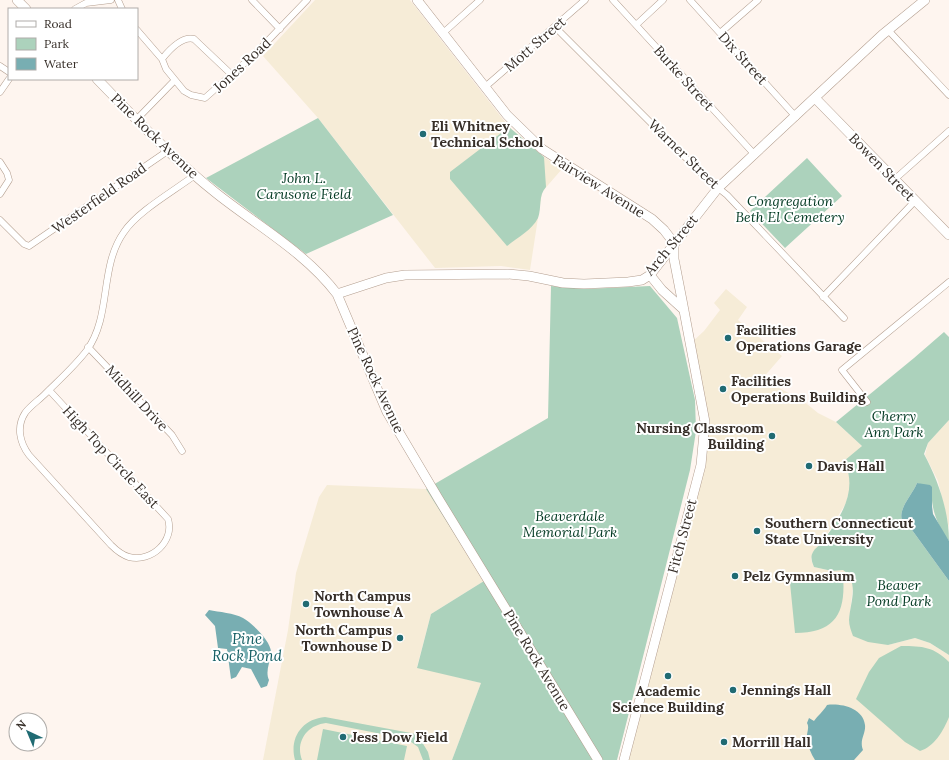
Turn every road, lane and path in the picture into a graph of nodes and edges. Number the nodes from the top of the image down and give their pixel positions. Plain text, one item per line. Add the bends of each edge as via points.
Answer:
1 (16, 0) edge
2 (111, 0) edge
3 (252, 0) edge
4 (307, 0) edge
5 (417, 0) edge
6 (480, 0) edge
7 (585, 0) edge
8 (613, 0) edge
9 (663, 0) edge
10 (690, 0) edge
11 (758, 0) edge
12 (925, 0) edge
13 (25, 8) edge
14 (77, 8) edge
15 (636, 25) junction
16 (555, 27) junction
17 (280, 29) junction
18 (888, 30) junction
19 (138, 31) edge
20 (443, 33) junction
21 (720, 33) junction
22 (162, 59) junction
23 (232, 75) junction
24 (8, 80) edge
25 (98, 80) edge
26 (174, 81) junction
27 (485, 87) junction
28 (0, 92) edge
29 (949, 95) edge
30 (815, 98) junction
31 (796, 117) junction
32 (137, 119) junction
33 (949, 131) edge
34 (169, 150) junction
35 (755, 155) junction
36 (0, 162) edge
37 (195, 175) junction
38 (895, 179) junction
39 (718, 188) junction
40 (0, 194) edge
41 (915, 201) junction
42 (0, 220) edge
43 (949, 235) edge
44 (674, 243) junction
45 (650, 275) junction
46 (949, 282) edge
47 (337, 294) junction
48 (823, 297) junction
49 (684, 310) junction
50 (844, 318) dead end
51 (88, 347) junction
52 (49, 390) junction
53 (867, 402) dead end
54 (182, 451) dead end
55 (598, 760) edge
56 (624, 760) edge

1 - 13 street
2 - 14 street via 86,3
3 - 17 street
4 - 17 street, Jones Road
5 - 20 street, Fairview Avenue
6 - 20 street
7 - 16 street, Mott Street
8 - 15 street, Burke Street
9 - 15 street
10 - 21 street, Dix Street
11 - 21 street
12 - 18 street, Arch Street
15 - 35 street, Burke Street
16 - 27 street, Mott Street
16 - 39 street, Warner Street
17 - 23 street, Jones Road
18 - 29 street
18 - 30 street, Arch Street
19 - 22 street
20 - 27 street, Fairview Avenue
21 - 31 street, Dix Street
22 - 23 street via 182,41 194,39
22 - 26 street
23 - 26 street, Jones Road via 205,98 191,95
24 - 28 street
25 - 32 street, Pine Rock Avenue
26 - 32 street
27 - 44 street, Fairview Avenue via 515,125 542,149 652,219
30 - 31 street, Arch Street
30 - 38 street, Bowen Street
31 - 35 street, Arch Street
32 - 34 street, Pine Rock Avenue
33 - 38 street
34 - 37 street, Pine Rock Avenue
34 - 42 street, Westerfield Road via 29,246
35 - 39 street, Arch Street
36 - 40 street via 8,173 9,180
37 - 47 street, Pine Rock Avenue via 293,251 328,282
37 - 51 street via 135,220 118,240 112,254 105,301
38 - 41 street, Bowen Street
39 - 44 street, Arch Street
39 - 48 street, Warner Street
41 - 43 street, Bowen Street
41 - 48 street
44 - 45 street, Arch Street
44 - 49 street, Fitch Street via 674,259
45 - 47 street, Arch Street via 642,280 628,282 584,284 508,274 405,275 386,278
45 - 49 street
46 - 53 street via 842,370
47 - 55 street, Pine Rock Avenue via 391,418
48 - 50 street, Warner Street
49 - 56 street, Fitch Street via 705,422 701,465
51 - 52 street
51 - 54 street, Midhill Drive via 172,435
52 - 52 street, High Top Circle East via 168,519 168,536 152,555 140,558 129,557 119,552 29,455 20,440 25,414

